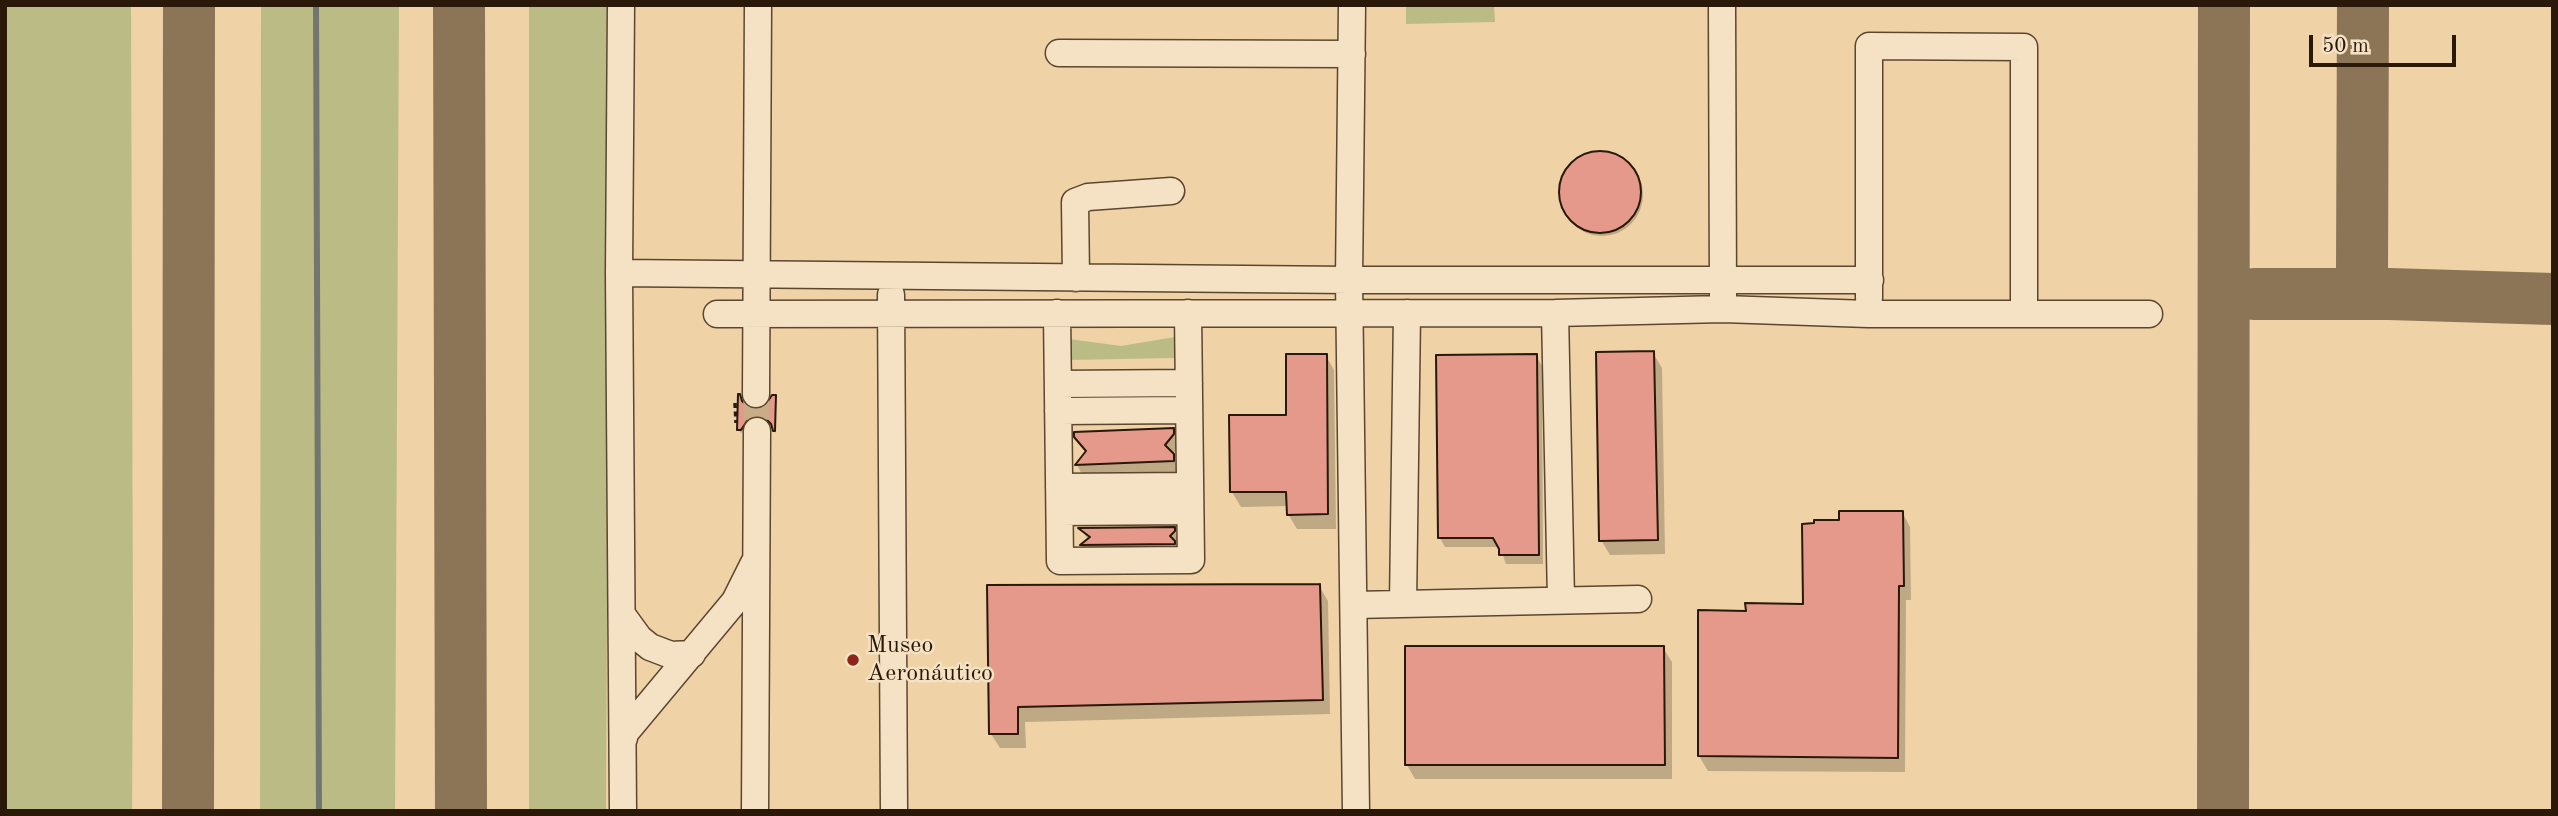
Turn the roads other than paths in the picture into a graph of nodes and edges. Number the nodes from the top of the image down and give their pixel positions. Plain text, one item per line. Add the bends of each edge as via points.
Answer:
1 (621, 5) edge
2 (758, 5) edge
3 (1352, 5) edge
4 (1722, 5) edge
5 (1059, 53) dead end
6 (1352, 54) junction
7 (1171, 191) dead end
8 (619, 273) junction
9 (758, 275) junction
10 (891, 276) junction
11 (1076, 278) junction
12 (1723, 279) junction
13 (1349, 280) junction
14 (1870, 280) junction
15 (1723, 309) junction
16 (890, 312) junction
17 (1057, 313) junction
18 (1188, 313) junction
19 (1350, 313) junction
20 (1407, 313) junction
21 (1555, 313) junction
22 (717, 314) dead end
23 (757, 314) junction
24 (1868, 314) junction
25 (2024, 314) junction
26 (2149, 314) dead end
27 (1189, 383) junction
28 (1058, 384) junction
29 (756, 394) tunnel mouth
30 (1189, 410) junction
31 (1058, 411) junction
32 (757, 430) tunnel mouth
33 (1190, 499) junction
34 (1060, 500) junction
35 (758, 555) junction
36 (1639, 599) dead end
37 (1561, 600) junction
38 (1403, 604) junction
39 (1354, 605) junction
40 (623, 616) junction
41 (713, 629) junction
42 (755, 649) junction
43 (692, 654) junction
44 (625, 733) junction
45 (615, 811) edge
46 (623, 811) edge
47 (755, 811) edge
48 (894, 811) edge
49 (1356, 811) edge

1 - 8 street
2 - 9 street
3 - 6 street
4 - 12 street
5 - 6 street
6 - 13 street
7 - 11 street via 1075,202
8 - 9 street
8 - 40 street
9 - 10 street
9 - 23 street
10 - 11 street
10 - 16 street
11 - 13 street
12 - 13 street
12 - 14 street
12 - 15 street
13 - 19 street
14 - 24 street
14 - 25 street via 1869,46 2024,47
15 - 21 street
15 - 24 street
16 - 17 street
16 - 23 street
16 - 48 street
17 - 18 street
17 - 28 street
18 - 19 street
18 - 27 street
19 - 20 street
19 - 39 street
20 - 21 street
20 - 38 street
21 - 37 street
22 - 23 street
23 - 29 street
24 - 25 street
25 - 26 street
27 - 28 street
27 - 30 street
28 - 31 street
30 - 31 street
30 - 33 street
31 - 34 street
32 - 35 street
33 - 34 street
33 - 34 street via 1191,560 1060,561
35 - 41 street via 735,601
35 - 42 street
36 - 37 street
37 - 38 street
38 - 39 street
39 - 49 street
40 - 43 street via 650,647 671,655
40 - 44 street
41 - 42 street via 737,635
41 - 43 street
42 - 47 street
43 - 44 street
44 - 45 street
44 - 46 street

